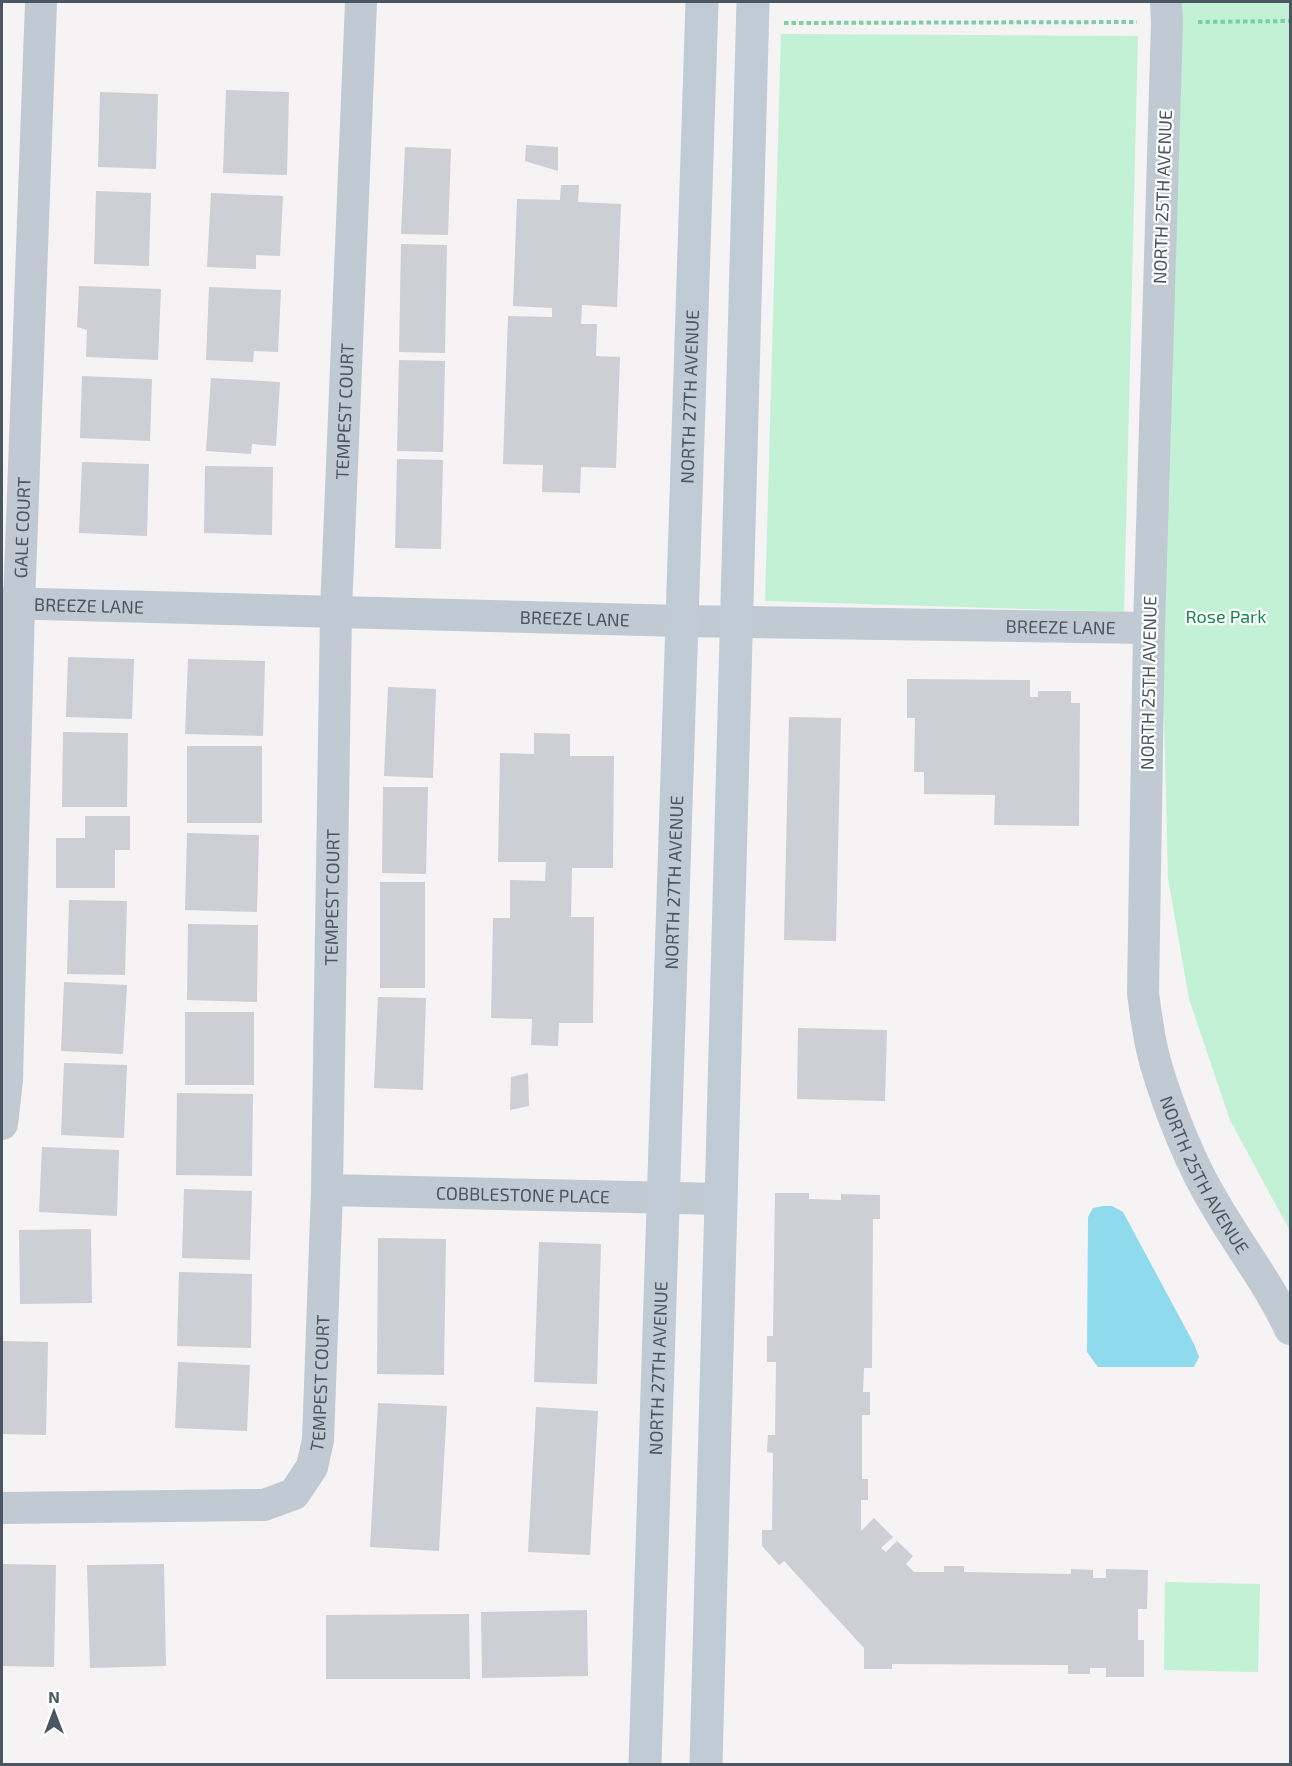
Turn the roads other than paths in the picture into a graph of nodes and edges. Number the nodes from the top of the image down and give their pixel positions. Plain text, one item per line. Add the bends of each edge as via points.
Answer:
1 (41, 2) edge
2 (361, 2) edge
3 (702, 2) edge
4 (752, 12) edge
5 (1167, 12) edge
6 (10, 604) edge
7 (336, 611) junction
8 (682, 621) junction
9 (736, 622) junction
10 (1149, 628) junction
11 (2, 1124) edge
12 (327, 1190) junction
13 (664, 1198) junction
14 (721, 1199) junction
15 (1290, 1329) edge
16 (2, 1508) edge
17 (645, 1764) edge
18 (706, 1764) edge

1 - 6 street, GALE COURT
2 - 7 street, TEMPEST COURT
3 - 8 street, NORTH 27TH AVENUE
4 - 9 street
5 - 10 street, NORTH 25TH AVENUE
6 - 7 street, BREEZE LANE
6 - 11 street, GALE COURT via 7,1080
7 - 8 street, BREEZE LANE
7 - 12 street, TEMPEST COURT
8 - 9 street, BREEZE LANE
8 - 13 street, NORTH 27TH AVENUE
9 - 10 street, BREEZE LANE
9 - 14 street
10 - 15 street, NORTH 25TH AVENUE via 1143,993 1148,1029 1156,1064 1184,1142 1214,1203
12 - 13 street, COBBLESTONE PLACE
12 - 16 street, TEMPEST COURT via 318,1440 312,1467 294,1494 264,1505
13 - 14 street, COBBLESTONE PLACE
13 - 17 street, NORTH 27TH AVENUE
14 - 18 street

